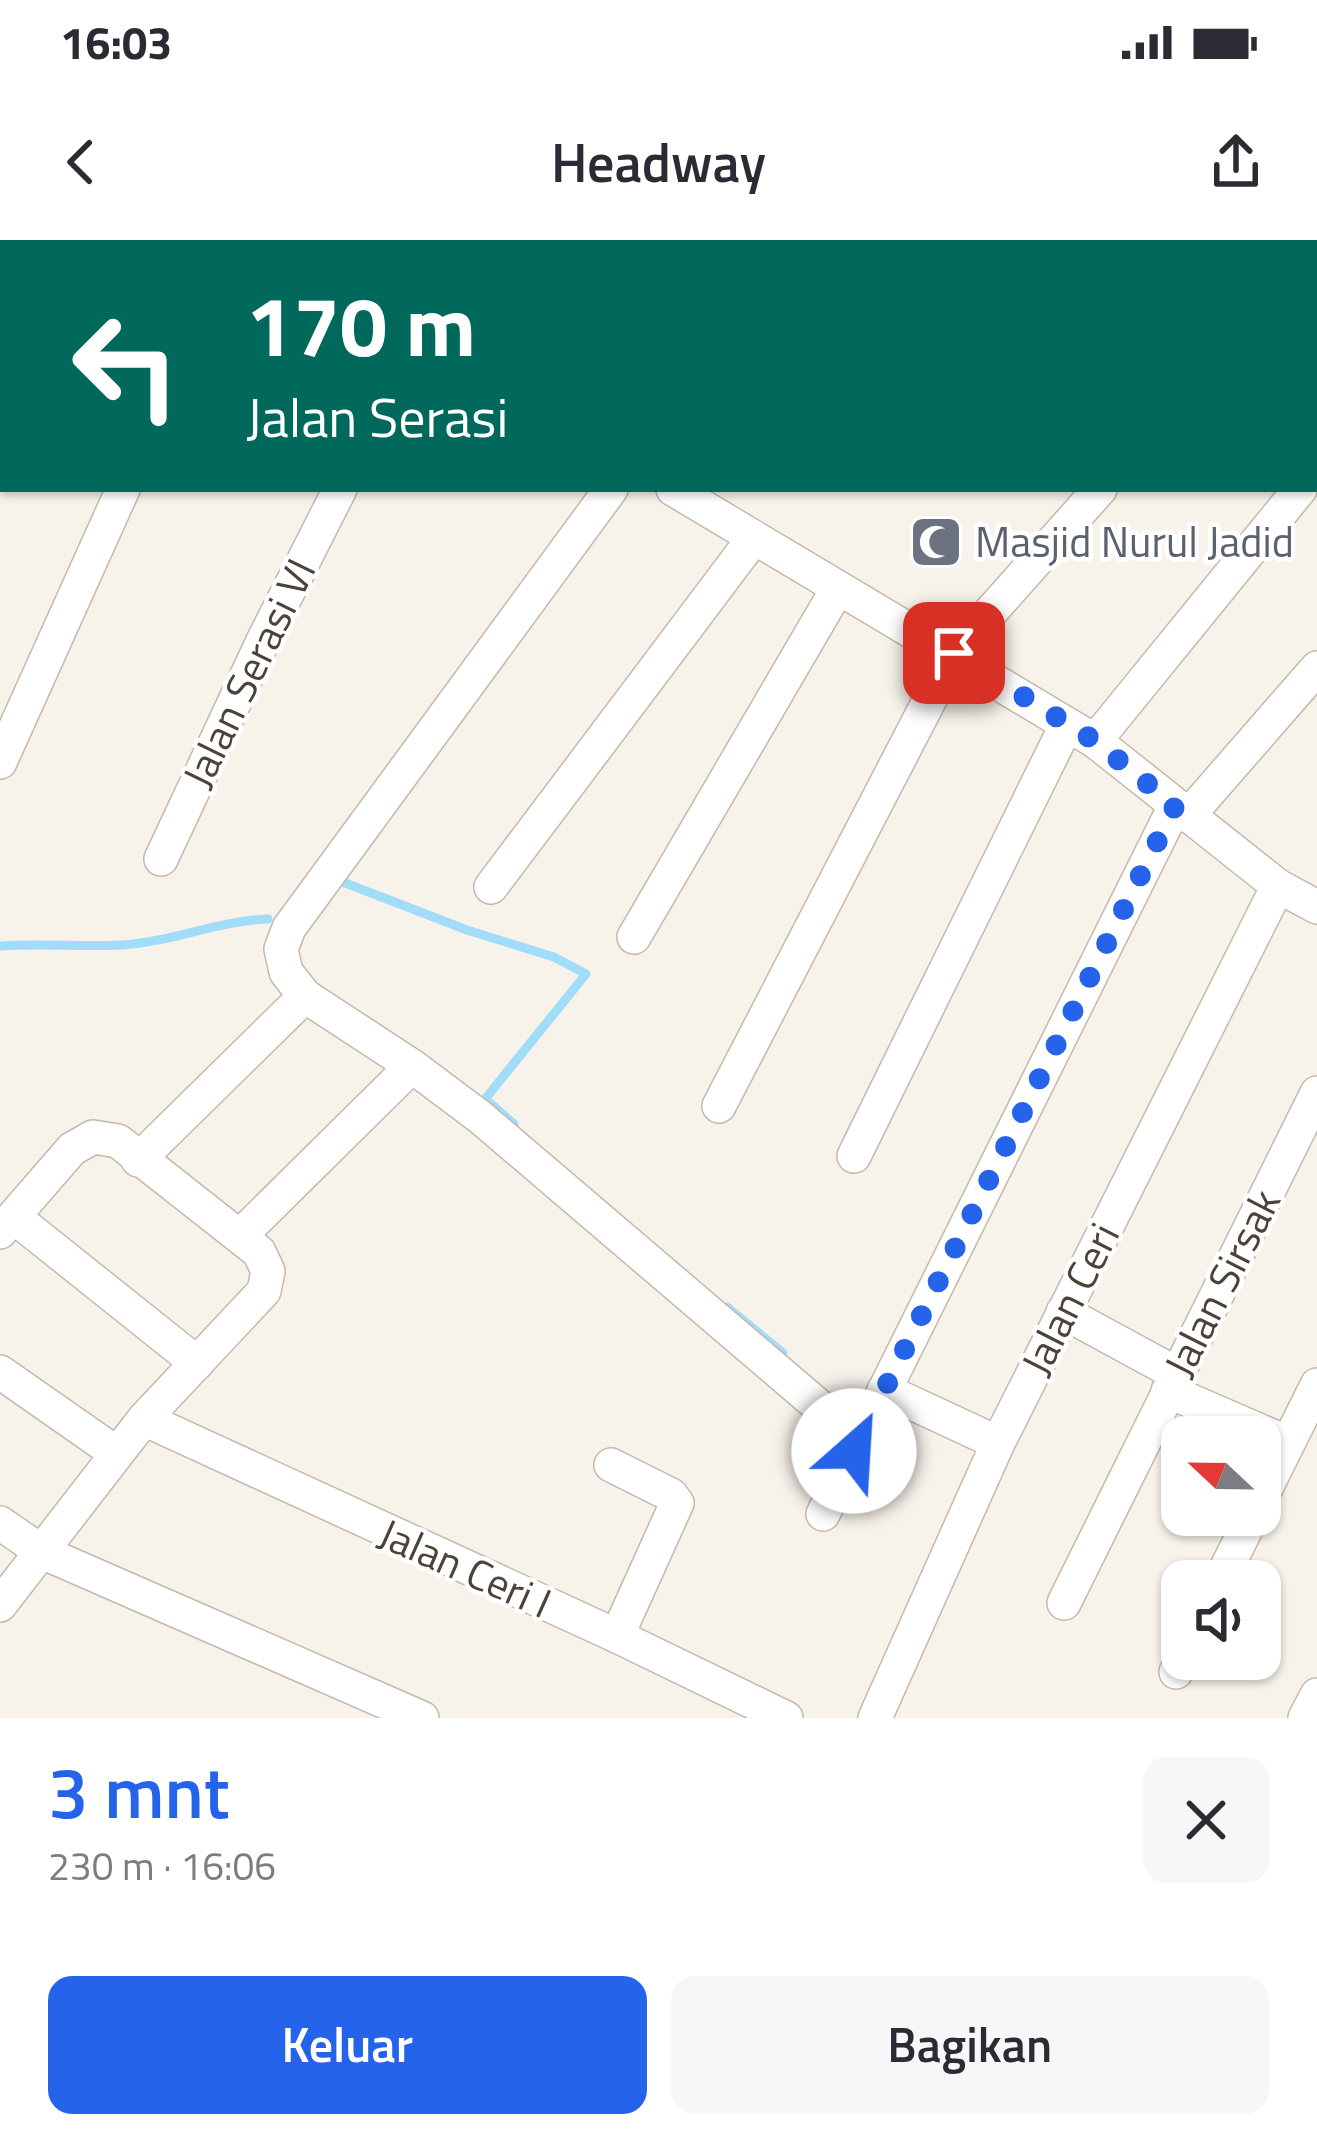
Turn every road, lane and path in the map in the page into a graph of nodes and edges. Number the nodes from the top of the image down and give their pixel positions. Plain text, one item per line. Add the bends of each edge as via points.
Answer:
1 (122, 492) edge
2 (338, 492) edge
3 (608, 492) edge
4 (678, 492) edge
5 (1097, 492) edge
6 (1297, 492) edge
7 (753, 539) junction
8 (838, 588) junction
9 (954, 653) junction
10 (1317, 668) edge
11 (1081, 734) junction
12 (0, 762) edge
13 (1181, 811) junction
14 (161, 859) dead end
15 (490, 887) dead end
16 (1303, 891) edge
17 (634, 938) dead end
18 (305, 996) junction
19 (412, 1066) junction
20 (1317, 1093) edge
21 (718, 1106) dead end
22 (854, 1156) dead end
23 (138, 1160) junction
24 (7, 1225) edge
25 (240, 1236) junction
26 (1063, 1312) junction
27 (197, 1363) junction
28 (0, 1372) edge
29 (1172, 1382) junction
30 (1317, 1385) edge
31 (884, 1390) junction
32 (144, 1419) junction
33 (998, 1443) junction
34 (1288, 1443) junction
35 (854, 1451) junction
36 (116, 1453) junction
37 (1281, 1457) edge
38 (611, 1465) dead end
39 (824, 1514) dead end
40 (0, 1523) edge
41 (42, 1552) junction
42 (1064, 1603) dead end
43 (0, 1605) edge
44 (617, 1636) junction
45 (1317, 1695) edge
46 (422, 1718) edge
47 (786, 1718) edge
48 (875, 1718) edge
49 (1305, 1718) edge

1 - 12 street
2 - 14 street, Jalan Serasi VI
3 - 18 street via 289,928 281,949 286,972
4 - 7 street
5 - 9 street
6 - 11 street
7 - 8 street
7 - 15 street
8 - 9 street
8 - 17 street
9 - 11 street
9 - 21 street
10 - 13 street
11 - 13 street
11 - 22 street
13 - 16 street
13 - 31 street
16 - 26 street, Jalan Ceri
18 - 19 street
18 - 23 street
19 - 25 street
19 - 35 street via 821,1408
20 - 29 street, Jalan Sirsak
23 - 24 street via 118,1141 93,1137 72,1149
23 - 25 street
24 - 27 street
25 - 27 street via 268,1271 264,1291
26 - 29 street
26 - 33 street, Jalan Ceri
27 - 32 street
28 - 36 street
29 - 34 street
29 - 42 street, Jalan Sirsak
30 - 34 street
31 - 33 street
31 - 35 street
32 - 36 street
32 - 44 street, Jalan Ceri I
33 - 48 street, Jalan Ceri
34 - 37 street
35 - 39 street
36 - 41 street
38 - 44 street via 676,1503
40 - 41 street
41 - 43 street
41 - 46 street
44 - 47 street, Jalan Ceri I
45 - 49 street

